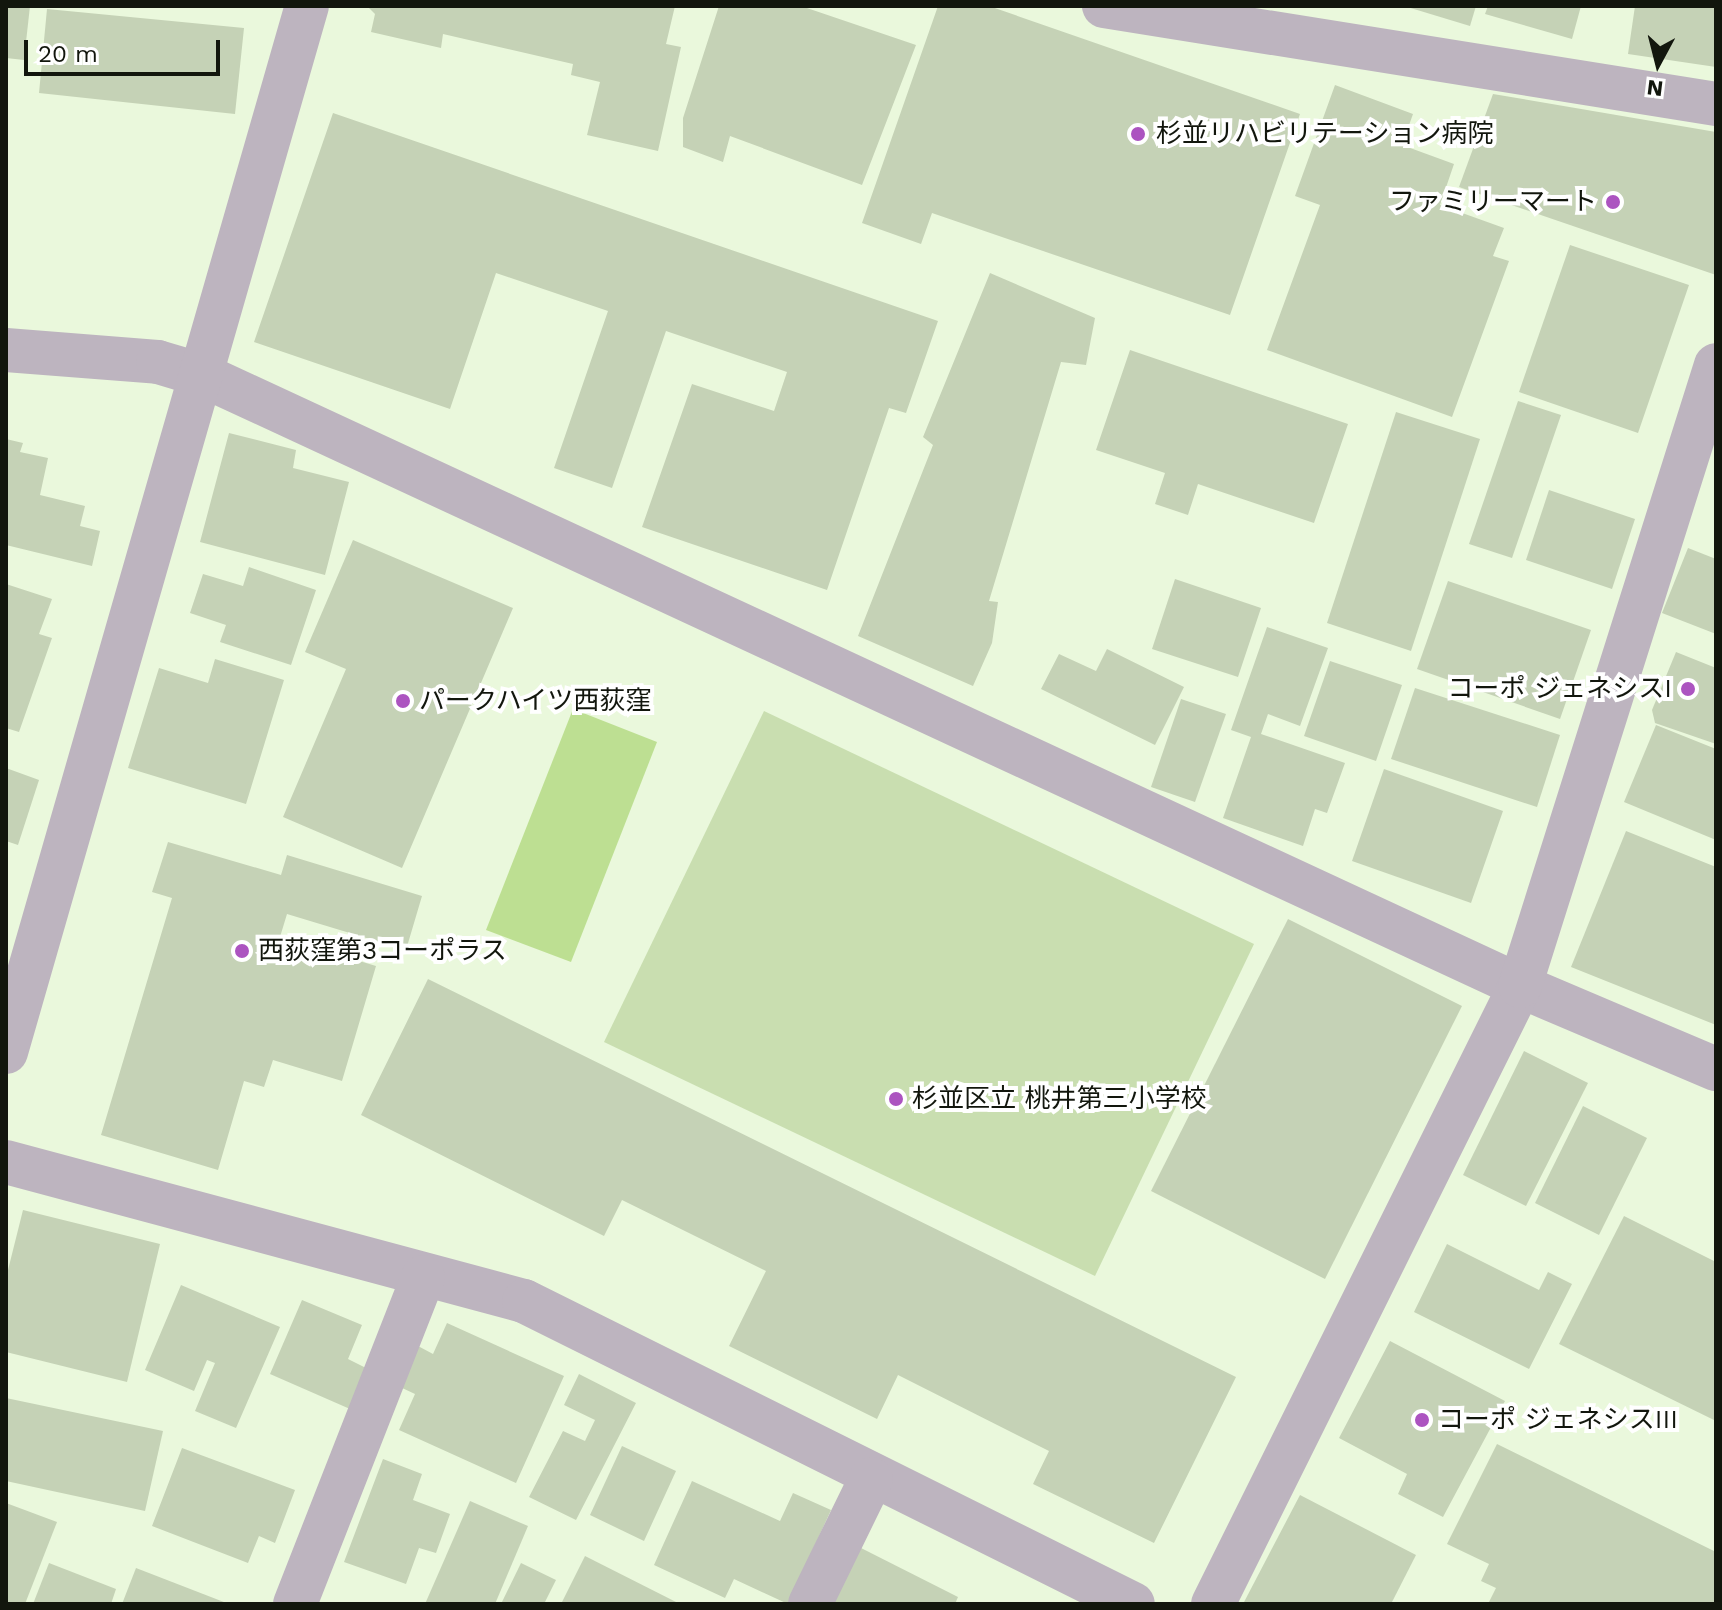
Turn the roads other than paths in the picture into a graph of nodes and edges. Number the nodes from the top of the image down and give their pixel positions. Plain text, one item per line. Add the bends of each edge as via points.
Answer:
1 (307, 6) edge
2 (1104, 6) edge
3 (1716, 104) edge
4 (6, 350) edge
5 (1716, 365) edge
6 (202, 375) junction
7 (1520, 986) junction
8 (6, 1052) edge
9 (1716, 1069) edge
10 (6, 1162) edge
11 (423, 1277) junction
12 (871, 1479) junction
13 (295, 1604) edge
14 (810, 1604) edge
15 (1133, 1604) edge
16 (1213, 1604) edge

1 - 6 street
2 - 3 street
4 - 6 street via 158,362
5 - 7 street
6 - 7 street
6 - 8 street
7 - 9 street
7 - 16 street
10 - 11 street
11 - 12 street via 524,1301
11 - 13 street
12 - 14 street
12 - 15 street

